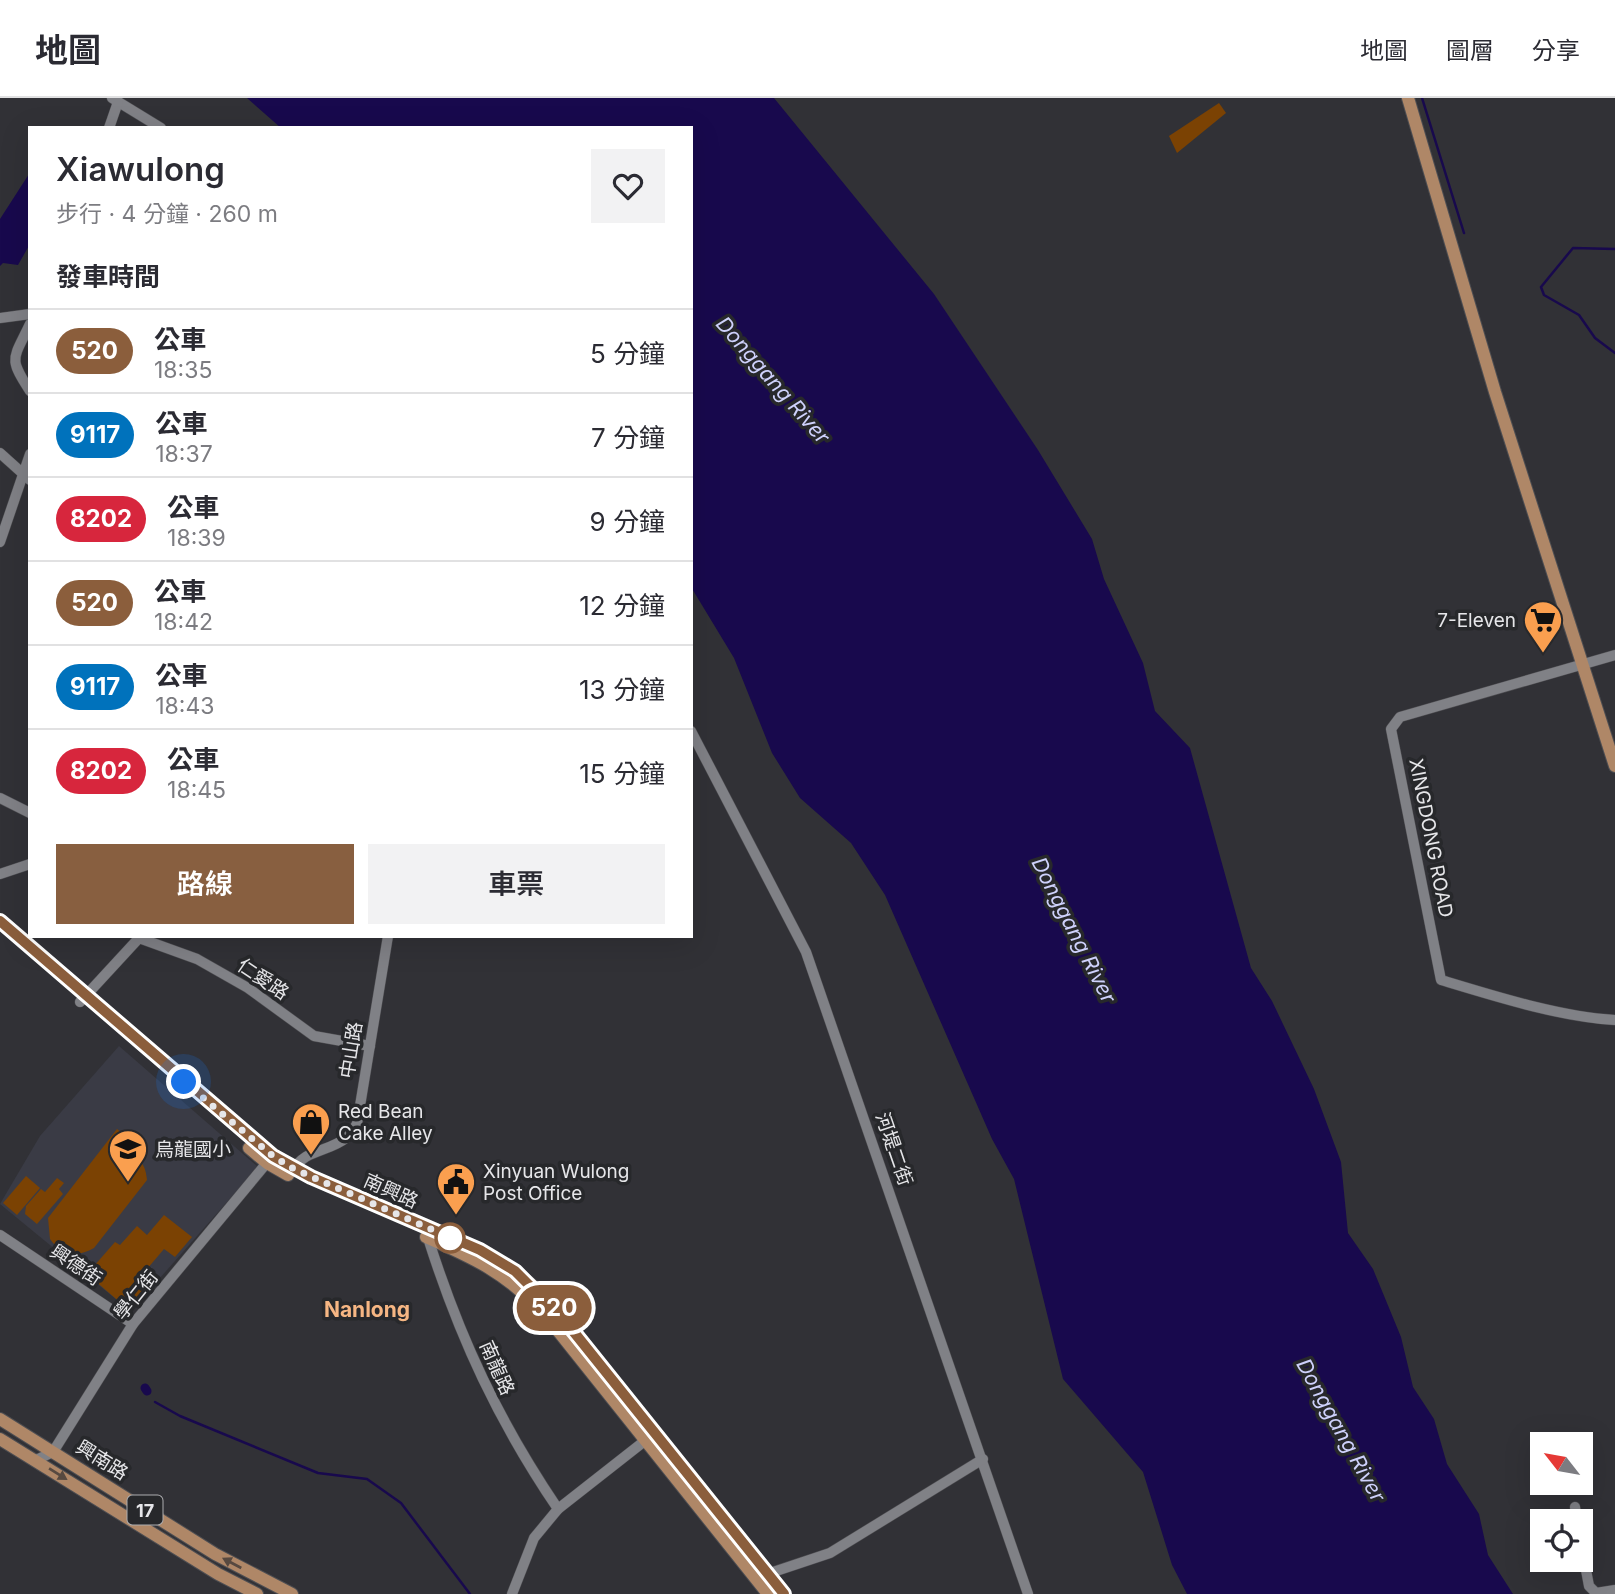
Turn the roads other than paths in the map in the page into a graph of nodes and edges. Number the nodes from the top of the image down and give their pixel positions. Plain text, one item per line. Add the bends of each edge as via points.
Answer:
1 (1408, 98) edge
2 (115, 100) edge
3 (108, 126) edge
4 (158, 126) edge
5 (28, 314) edge
6 (0, 318) edge
7 (28, 328) edge
8 (28, 388) edge
9 (0, 453) edge
10 (26, 477) edge
11 (0, 542) edge
12 (1615, 655) edge
13 (1582, 664) junction
14 (693, 735) edge
15 (1615, 766) edge
16 (0, 798) edge
17 (28, 812) edge
18 (28, 864) edge
19 (0, 874) edge
20 (0, 921) edge
21 (0, 932) edge
22 (388, 938) edge
23 (82, 999) junction
24 (1615, 1020) edge
25 (370, 1046) junction
26 (270, 1160) junction
27 (292, 1172) junction
28 (430, 1234) junction
29 (0, 1236) edge
30 (133, 1324) junction
31 (0, 1419) edge
32 (650, 1436) junction
33 (0, 1439) edge
34 (53, 1452) junction
35 (983, 1459) junction
36 (36, 1460) junction
37 (558, 1509) junction
38 (1586, 1572) edge
39 (761, 1576) junction
40 (1615, 1590) edge
41 (257, 1594) edge
42 (292, 1594) edge
43 (512, 1594) edge
44 (768, 1594) edge
45 (784, 1594) edge
46 (1028, 1594) edge

1 - 13 main road
2 - 3 street
2 - 4 street
5 - 6 street
7 - 8 street via 13,358
9 - 10 street
10 - 11 street
12 - 13 street
13 - 15 main road
13 - 24 street, XINGDONG ROAD via 1400,717 1391,729 1441,979 1499,998
14 - 35 street, 河堤二街 via 806,952
16 - 17 street
18 - 19 street
20 - 23 main road, 南興路
21 - 23 main road, 南興路
22 - 25 street, 中山路
23 - 25 street, 仁愛路 via 139,938 197,959 248,988 314,1037
23 - 26 main road, 南興路
25 - 27 street, 中山路 via 357,1124 346,1138 310,1153
26 - 27 main road, 南興路
26 - 30 street, 學仁街
27 - 28 main road, 南興路
28 - 32 main road, 南興路 via 480,1250 539,1292
28 - 37 street, 南龍路 via 487,1392
29 - 30 street, 興德街
30 - 34 street, 學仁街
31 - 34 main road, 興南路 / 17
32 - 37 street
32 - 39 main road, 南興路
33 - 36 main road, 興南路 / 17
34 - 36 street
42 -> 34 main road, 興南路 / 17 via 215,1554
35 - 39 street via 830,1553
35 - 46 street, 河堤二街
36 -> 41 main road, 興南路 / 17
37 - 43 street via 534,1538
38 - 40 street via 1588,1586 1596,1593
39 - 44 main road, 南興路
39 - 45 main road, 南興路

